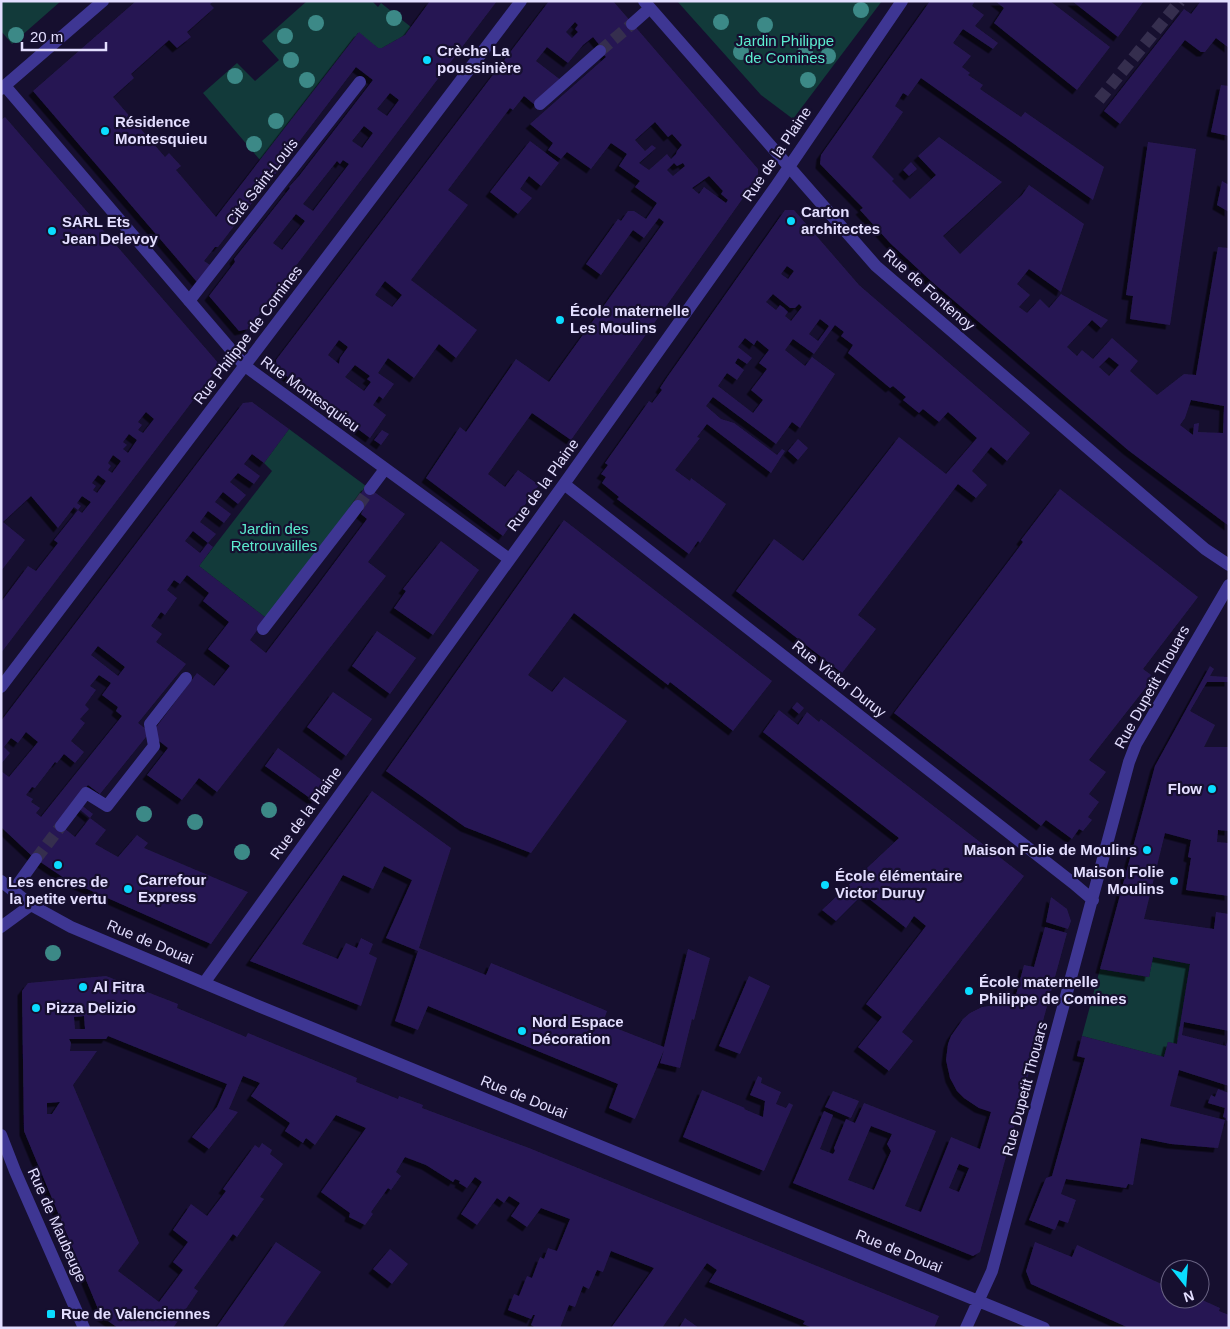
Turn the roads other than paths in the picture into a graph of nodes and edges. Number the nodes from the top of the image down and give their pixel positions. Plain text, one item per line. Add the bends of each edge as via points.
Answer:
1 (103, 1) edge
2 (521, 1) edge
3 (902, 1) edge
4 (647, 5) edge
5 (632, 24) tunnel mouth
6 (600, 51) tunnel mouth
7 (360, 82) dead end
8 (3, 88) edge
9 (540, 104) dead end
10 (788, 167) junction
11 (189, 302) junction
12 (245, 366) junction
13 (385, 469) junction
14 (564, 484) junction
15 (370, 489) tunnel mouth
16 (358, 506) tunnel mouth
17 (509, 559) junction
18 (1229, 566) edge
19 (1229, 585) edge
20 (263, 629) dead end
21 (186, 678) dead end
22 (1, 687) edge
23 (61, 826) tunnel mouth
24 (36, 859) tunnel mouth
25 (1, 881) edge
26 (13, 891) junction
27 (1093, 900) junction
28 (31, 905) junction
29 (1, 927) edge
30 (204, 982) junction
31 (1, 1135) edge
32 (1, 1171) edge
33 (15, 1172) junction
34 (978, 1300) junction
35 (84, 1328) edge
36 (966, 1328) edge
37 (1044, 1328) edge

1 - 8 street
2 - 12 street, Rue Philippe de Comines
3 - 10 street, Rue de la Plaine
4 - 5 street
4 - 10 street, Rue de Fontenoy
6 - 9 street
7 - 11 street, Cité Saint-Louis
8 - 11 street, Rue Montesquieu
10 - 14 street, Rue de la Plaine
10 - 18 street, Rue de Fontenoy via 889,279
11 - 12 street, Rue Montesquieu
12 - 13 street, Rue Montesquieu
12 - 22 street, Rue Philippe de Comines
13 - 15 street
13 - 17 street, Rue Montesquieu
14 - 17 street, Rue de la Plaine
14 - 27 street, Rue Victor Duruy
16 - 20 street
17 - 30 street, Rue de la Plaine
19 - 27 street, Rue Dupetit Thouars via 1136,744
21 - 23 street via 150,724 154,746 107,806 86,793
24 - 26 street
25 - 26 street, Rue de Douai
26 - 28 street, Rue de Douai
27 - 34 street, Rue Dupetit Thouars via 992,1271
28 - 29 street
28 - 30 street, Rue de Douai via 71,927
30 - 34 street, Rue de Douai
31 - 33 street, Rue de Maubeuge
32 - 33 street
33 - 35 street, Rue de Maubeuge
34 - 36 street, Rue Dupetit Thouars
34 - 37 street, Rue de Douai

